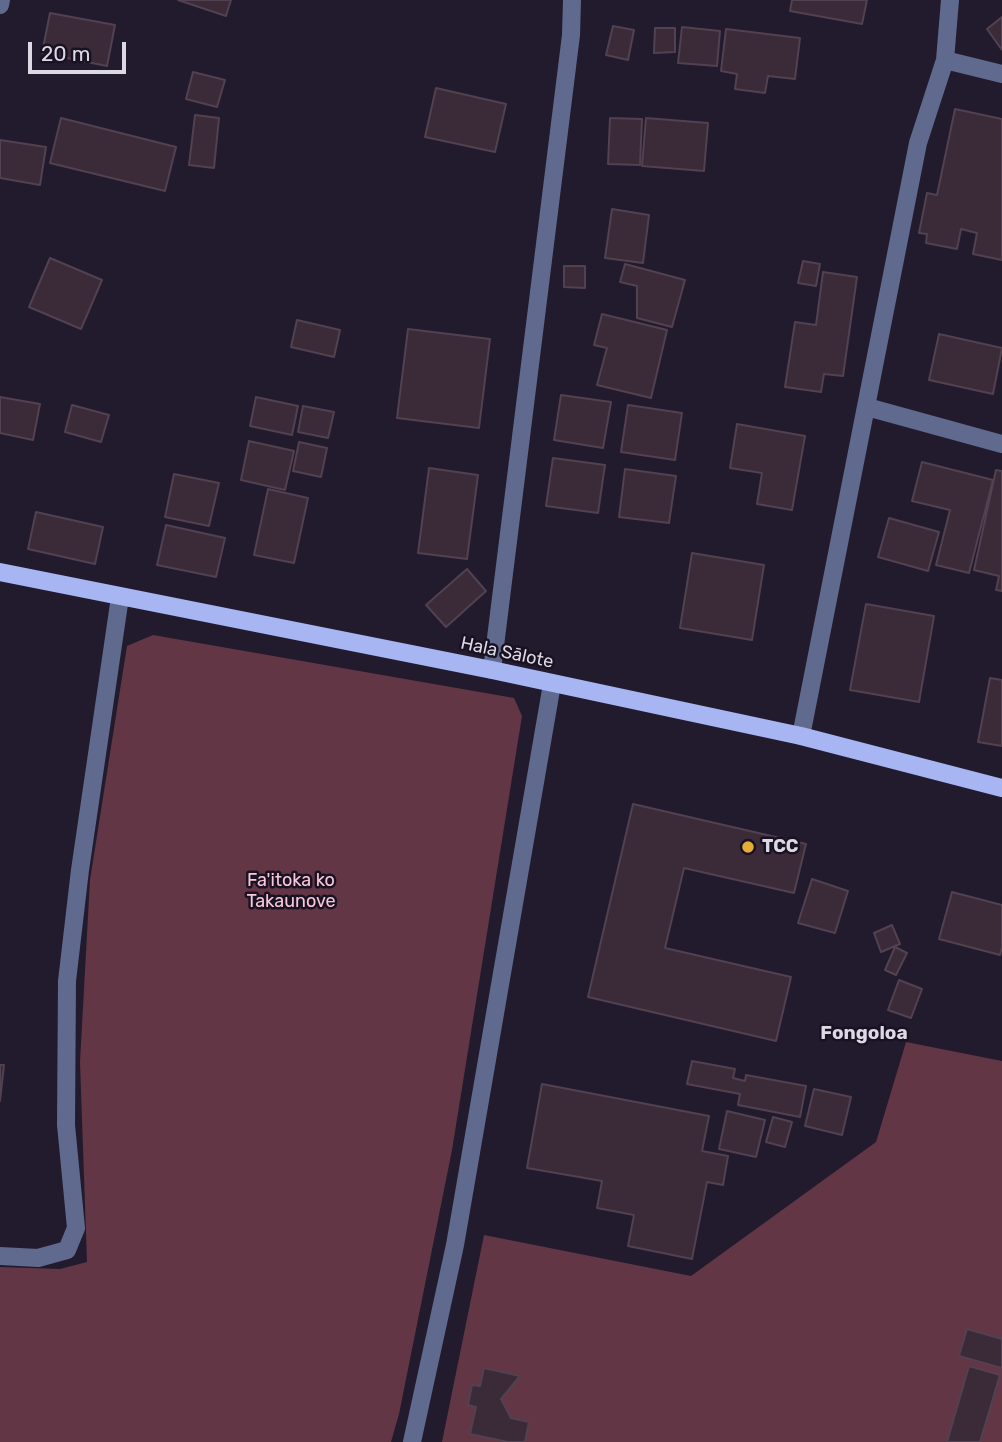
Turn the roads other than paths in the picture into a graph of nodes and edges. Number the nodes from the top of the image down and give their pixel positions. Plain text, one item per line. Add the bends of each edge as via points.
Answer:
1 (572, 0) edge
2 (950, 0) edge
3 (945, 60) junction
4 (1002, 74) edge
5 (867, 407) junction
6 (1002, 444) edge
7 (0, 572) edge
8 (120, 597) junction
9 (492, 670) junction
10 (552, 684) junction
11 (801, 736) junction
12 (1002, 788) edge
13 (0, 1256) edge
14 (412, 1442) edge

1 - 9 street
2 - 3 street
3 - 4 street
3 - 5 street via 918,143
5 - 6 street
5 - 11 street
7 - 8 main road, Hala Sālote
8 - 9 main road, Hala Sālote
8 - 13 street via 67,981 66,1125 76,1228 67,1250 38,1258
9 - 10 main road, Hala Sālote
10 - 11 main road, Hala Sālote
10 - 14 street via 455,1245
11 - 12 main road, Hala Sālote

